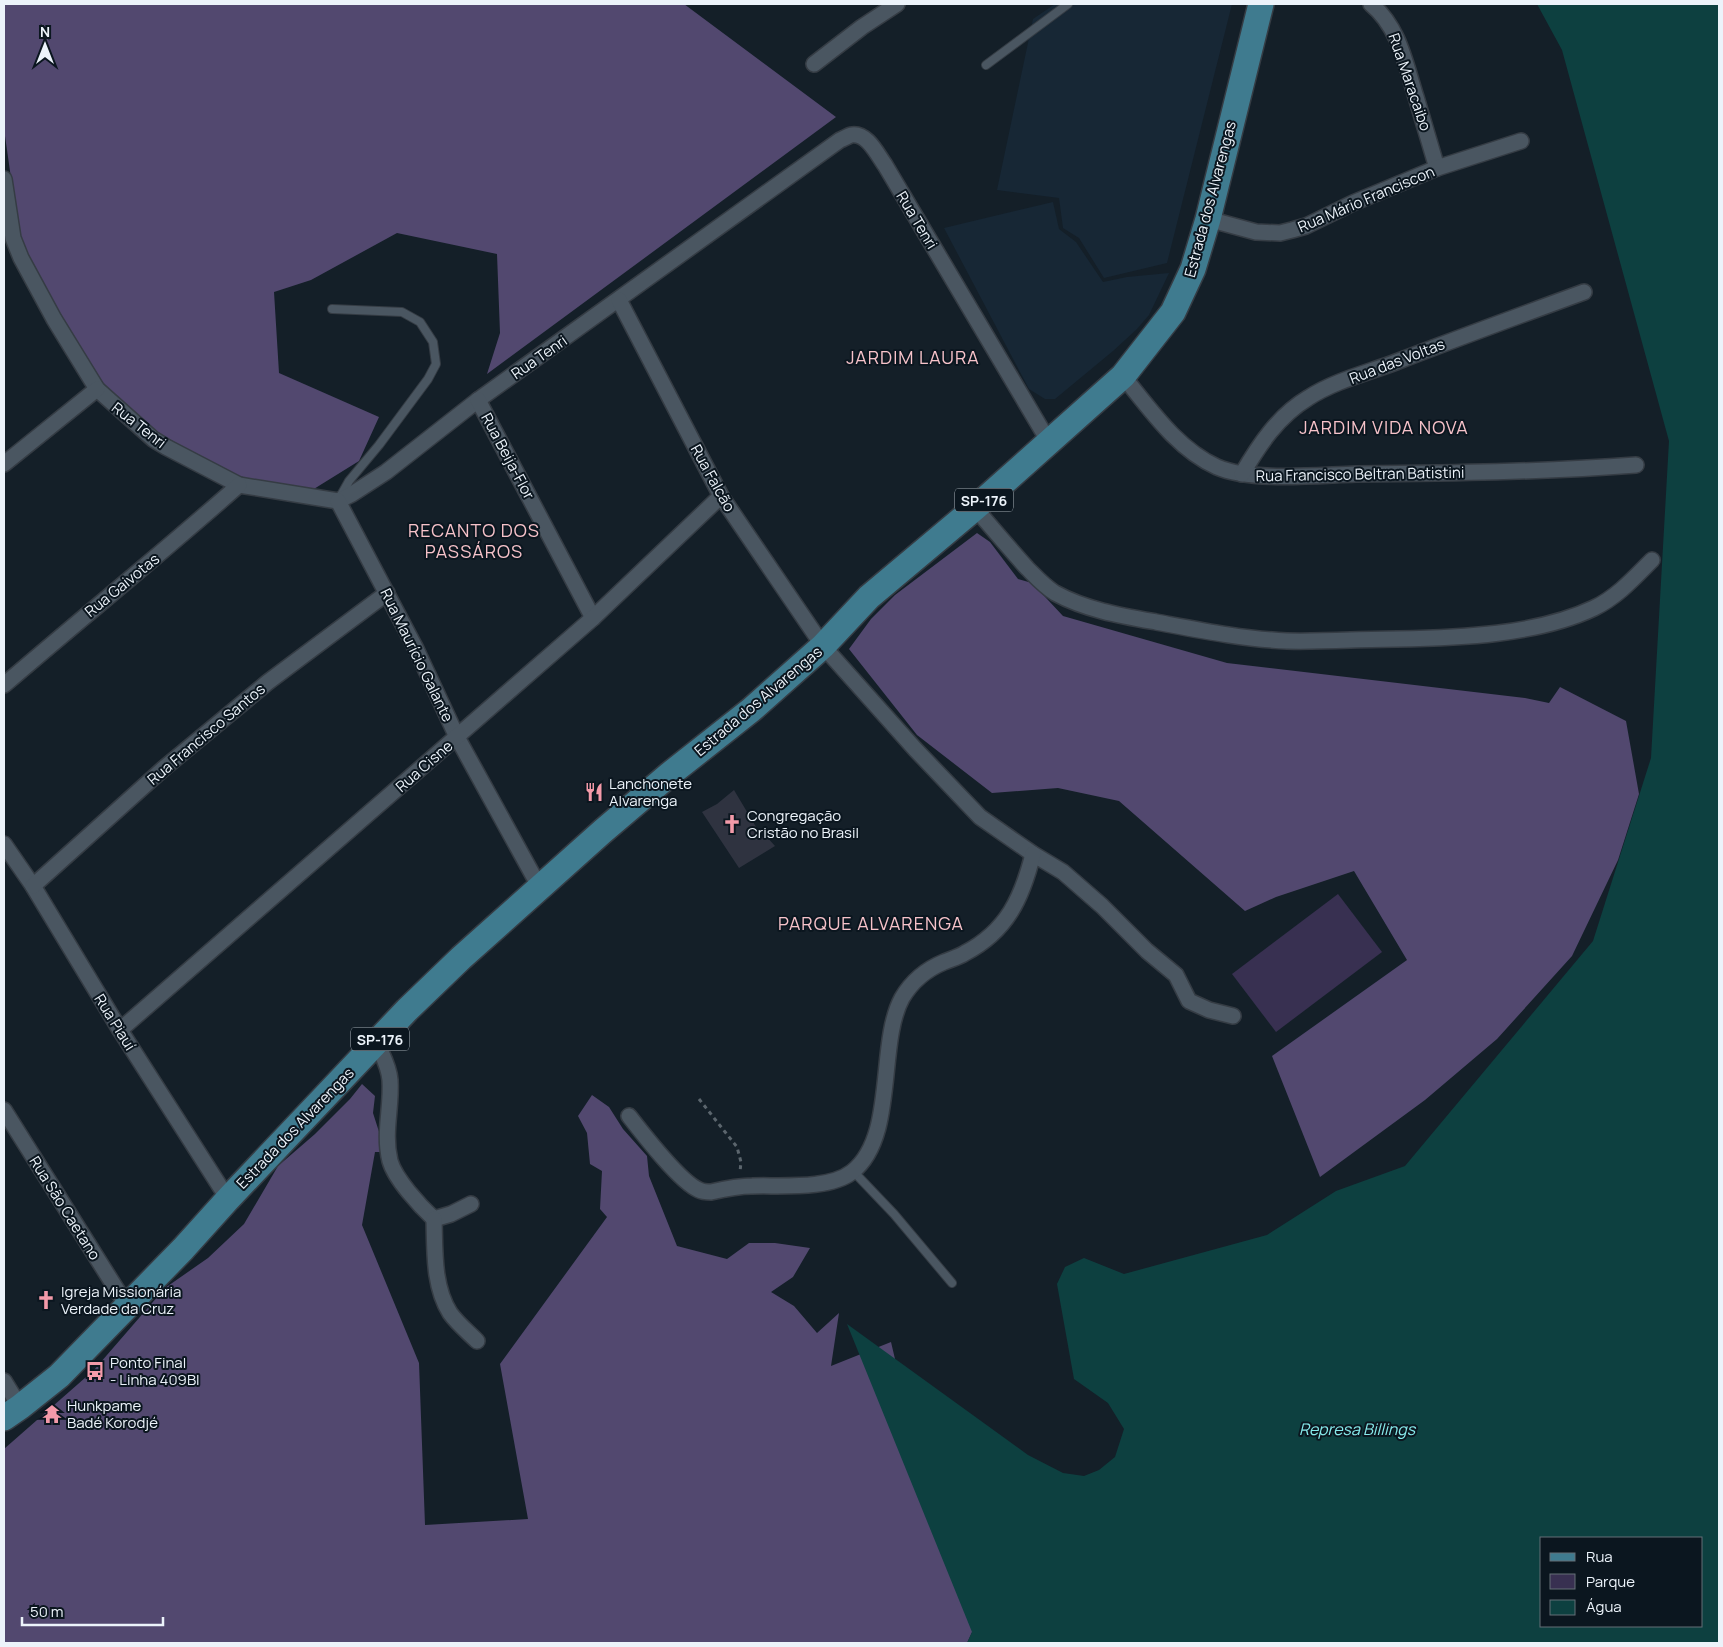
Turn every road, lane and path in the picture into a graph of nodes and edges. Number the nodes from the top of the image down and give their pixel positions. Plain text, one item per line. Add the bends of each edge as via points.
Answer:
1 (897, 4) edge
2 (1068, 4) edge
3 (1261, 4) edge
4 (1371, 4) edge
5 (814, 64) dead end
6 (986, 65) dead end
7 (1522, 141) dead end
8 (1438, 168) junction
9 (4, 179) edge
10 (1208, 219) junction
11 (10, 251) edge
12 (1584, 292) dead end
13 (620, 300) junction
14 (332, 309) dead end
15 (1123, 376) junction
16 (97, 389) junction
17 (478, 400) junction
18 (1048, 442) junction
19 (4, 464) edge
20 (1636, 465) dead end
21 (1242, 474) junction
22 (239, 485) junction
23 (721, 496) junction
24 (338, 501) junction
25 (975, 508) junction
26 (1652, 560) dead end
27 (387, 593) junction
28 (593, 618) junction
29 (823, 646) junction
30 (4, 685) edge
31 (457, 737) junction
32 (4, 844) edge
33 (1033, 854) junction
34 (33, 886) junction
35 (540, 888) junction
36 (1233, 1016) dead end
37 (120, 1030) junction
38 (376, 1043) junction
39 (699, 1099) dead end
40 (4, 1110) edge
41 (629, 1116) dead end
42 (853, 1172) junction
43 (739, 1187) junction
44 (228, 1199) junction
45 (472, 1204) dead end
46 (434, 1220) junction
47 (952, 1283) dead end
48 (127, 1306) junction
49 (477, 1341) dead end
50 (4, 1381) edge
51 (12, 1413) edge

1 - 5 street
2 - 6 lane
3 - 10 main road, Estrada dos Alvarengas / SP-176
4 - 8 street, Rua Maracaibo via 1383,13 1402,52
7 - 8 street, Rua Mário Franciscon
8 - 10 street, Rua Mário Franciscon via 1306,226 1280,233 1256,232
9 - 11 street, Rua Tenri
10 - 15 main road, Estrada dos Alvarengas / SP-176 via 1193,269 1173,312
11 - 16 street, Rua Tenri
12 - 21 street, Rua das Voltas via 1350,379 1308,398 1266,436
13 - 17 street, Rua Tenri
13 - 18 street, Rua Tenri via 840,140 851,135 859,136 866,139 885,165
13 - 23 street, Rua Falcão
14 - 24 lane via 402,312 420,322 433,342 436,364 428,379 349,481
15 - 18 main road, Estrada dos Alvarengas / SP-176
15 - 21 street, Rua Francisco Beltran Batistini via 1159,421 1188,449 1218,467
16 - 19 street
16 - 22 street, Rua Tenri via 159,443
17 - 24 street, Rua Tenri via 386,472
17 - 28 street, Rua Beija-Flor
18 - 25 main road, Estrada dos Alvarengas / SP-176
20 - 21 street, Rua Francisco Beltran Batistini via 1506,472
22 - 24 street, Rua Tenri
22 - 30 street, Rua Gaivotas
23 - 28 street, Rua Cisne
23 - 29 street, Rua Falcão
24 - 27 street, Rua Maurício Galante
25 - 26 street via 1039,582 1076,602 1097,610 1174,626 1287,640 1462,637 1534,627 1594,608 1620,592
25 - 29 main road, Estrada dos Alvarengas / SP-176 via 869,597
27 - 31 street, Rua Maurício Galante
27 - 34 street, Rua Francisco Santos via 268,682 163,769
28 - 31 street, Rua Cisne
29 - 33 street, Rua Falcão via 980,817
29 - 35 main road, Estrada dos Alvarengas / SP-176
31 - 35 street, Rua Maurício Galante
31 - 37 street, Rua Cisne
32 - 34 street, Rua Piauí
33 - 36 street, Rua Falcão via 1063,872 1176,975 1189,1001
33 - 42 street via 1026,882 1007,919 981,944 926,971 902,998 894,1018 876,1136
34 - 37 street, Rua Piauí
35 - 38 main road, Estrada dos Alvarengas / SP-176 via 461,958
37 - 44 street, Rua Piauí
38 - 44 main road, Estrada dos Alvarengas / SP-176
38 - 46 street via 390,1078 386,1122 390,1161 394,1172
39 - 43 path via 737,1148 741,1162
40 - 48 street, Rua São Caetano
41 - 43 street via 677,1172 699,1190 711,1192
42 - 43 street via 829,1182
42 - 47 lane via 894,1214
44 - 48 main road, Estrada dos Alvarengas / SP-176
45 - 46 street
46 - 49 street via 440,1292 451,1314
48 - 51 main road, Estrada dos Alvarengas / SP-176 via 59,1376
50 - 51 street

